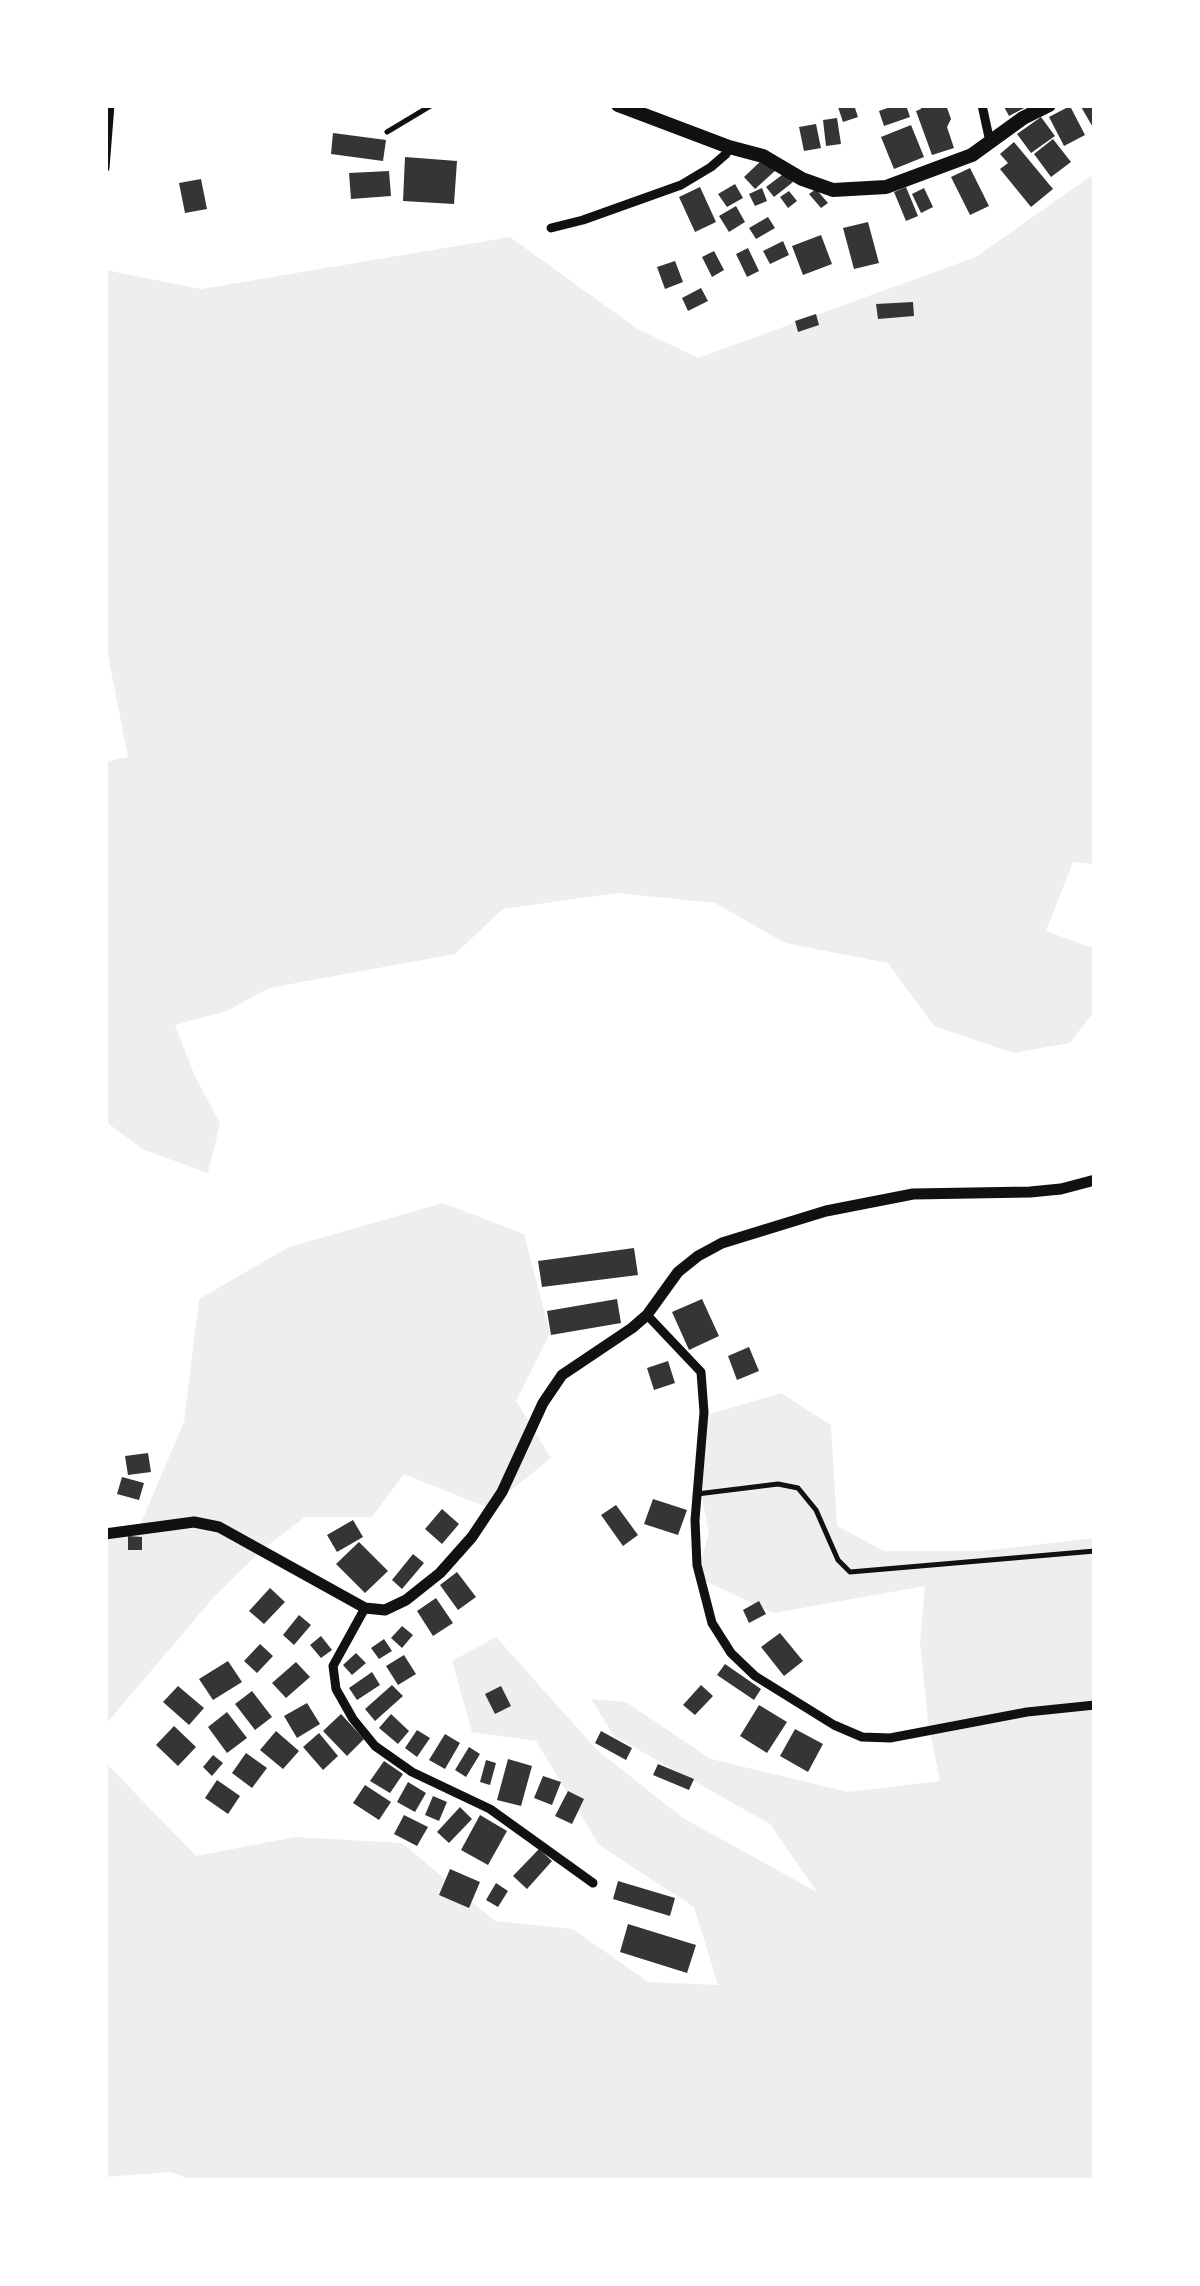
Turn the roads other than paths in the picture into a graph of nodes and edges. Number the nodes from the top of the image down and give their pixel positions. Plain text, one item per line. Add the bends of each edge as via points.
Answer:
1 (110, 105) edge
2 (432, 105) edge
3 (618, 105) edge
4 (982, 105) edge
5 (1049, 105) edge
6 (387, 132) dead end
7 (990, 142) junction
8 (729, 147) junction
9 (105, 168) edge
10 (551, 228) dead end
11 (1095, 1180) edge
12 (646, 1315) junction
13 (697, 1494) junction
14 (105, 1534) edge
15 (1095, 1552) edge
16 (365, 1608) junction
17 (1095, 1705) edge
18 (593, 1883) dead end

1 - 9 street
2 - 6 lane
3 - 8 main road
4 - 7 street
5 - 7 main road
7 - 8 main road via 886,187 852,190 820,186 763,156
8 - 10 street via 711,168 681,185
11 - 12 street via 1030,1192 913,1194 826,1211 698,1256
12 - 13 street via 701,1372
12 - 16 street via 562,1375 502,1492 440,1572 406,1600 385,1610
13 - 15 lane via 778,1484 798,1488 850,1572
13 - 17 street via 697,1565 712,1623 756,1676 834,1725 862,1737 890,1738
14 - 16 street via 194,1522 219,1526
16 - 18 street via 333,1666 336,1690 375,1746 490,1810

